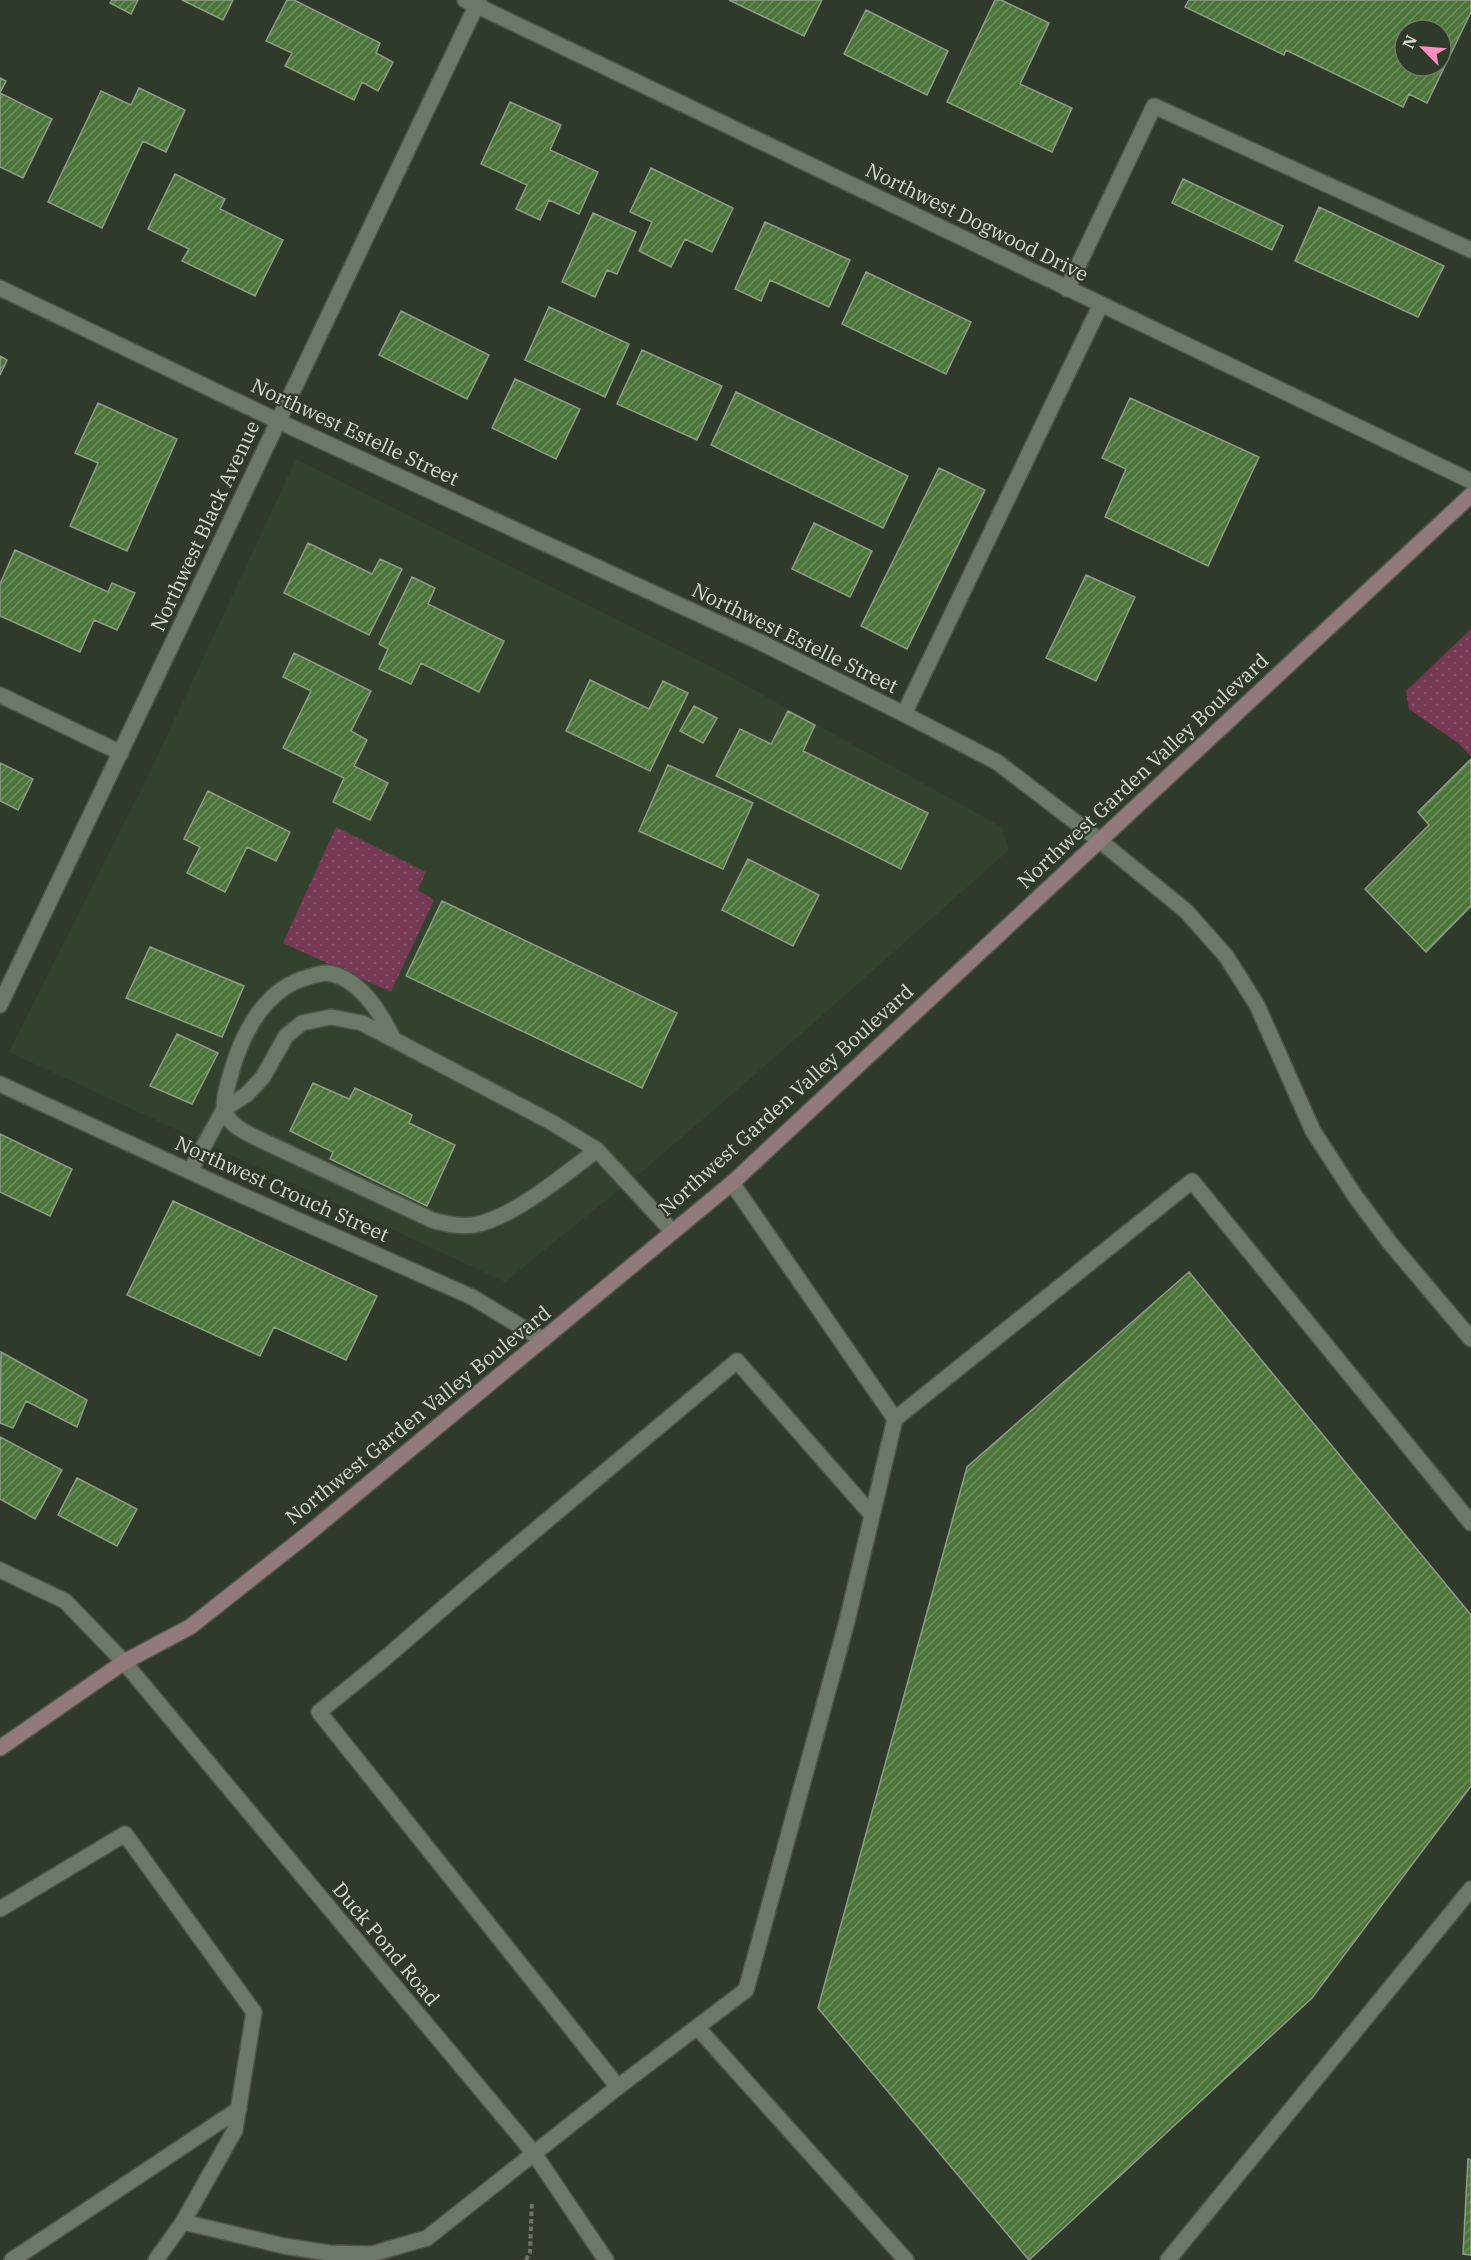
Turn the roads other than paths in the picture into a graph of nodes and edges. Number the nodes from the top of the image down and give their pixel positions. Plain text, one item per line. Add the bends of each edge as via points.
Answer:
1 (473, 2) edge
2 (1471, 250) edge
3 (0, 288) edge
4 (1068, 289) junction
5 (1101, 304) junction
6 (278, 421) junction
7 (1471, 481) edge
8 (1471, 495) edge
9 (0, 695) edge
10 (904, 714) junction
11 (121, 753) junction
12 (1099, 840) junction
13 (0, 1005) edge
14 (393, 1038) junction
15 (0, 1084) edge
16 (224, 1109) junction
17 (597, 1150) junction
18 (190, 1171) junction
19 (732, 1183) junction
20 (672, 1232) junction
21 (1471, 1339) edge
22 (543, 1340) junction
23 (895, 1419) junction
24 (872, 1515) junction
25 (1471, 1523) edge
26 (0, 1570) edge
27 (124, 1662) junction
28 (0, 1748) edge
29 (1471, 1889) edge
30 (0, 1909) edge
31 (697, 2027) junction
32 (618, 2086) junction
33 (239, 2109) junction
34 (533, 2152) junction
35 (183, 2222) junction
36 (12, 2260) edge
37 (156, 2260) edge
38 (606, 2260) edge
39 (906, 2260) edge
40 (1168, 2260) edge

1 - 4 street, Northwest Dogwood Drive
1 - 6 street, Northwest Black Avenue
2 - 4 street via 1154,106
3 - 6 street, Northwest Estelle Street
4 - 5 street, Northwest Dogwood Drive
5 - 7 street, Northwest Dogwood Drive
5 - 10 street
6 - 10 street, Northwest Estelle Street via 762,643
6 - 11 street, Northwest Black Avenue
8 - 12 main road, Northwest Garden Valley Boulevard
9 - 11 street
10 - 12 street, Northwest Estelle Street via 997,762
11 - 13 street, Northwest Black Avenue
12 - 19 main road, Northwest Garden Valley Boulevard
12 - 21 street, Northwest Estelle Street via 1186,911 1226,956 1257,1005 1313,1131 1390,1243
14 - 16 street via 362,1023 331,1017 303,1023 286,1036 246,1095
14 - 16 street via 366,998 342,978 326,973 294,980 262,1005 236,1056
14 - 17 street
15 - 18 street, Northwest Crouch Street
16 - 17 street via 239,1128 274,1147 432,1220 456,1226 490,1221 548,1188
16 - 18 street
17 - 20 street
18 - 22 street, Northwest Crouch Street via 472,1297
19 - 20 main road, Northwest Garden Valley Boulevard
19 - 23 street
20 - 22 main road, Northwest Garden Valley Boulevard
22 - 27 main road, Northwest Garden Valley Boulevard via 190,1627
23 - 24 street
23 - 25 street via 1192,1181
24 - 31 street via 847,1621 746,1990
24 - 32 street via 737,1361 319,1712
26 - 27 street, Duck Pond Road via 65,1601
27 - 28 main road, Northwest Garden Valley Boulevard
27 - 34 street, Duck Pond Road
29 - 40 street
30 - 33 street via 124,1834 254,2012
31 - 32 street
31 - 39 street
32 - 34 street
33 - 35 street via 235,2130
33 - 36 street
34 - 35 street via 427,2238 372,2253 329,2253 284,2246
34 - 38 street, Duck Pond Road
35 - 37 street

